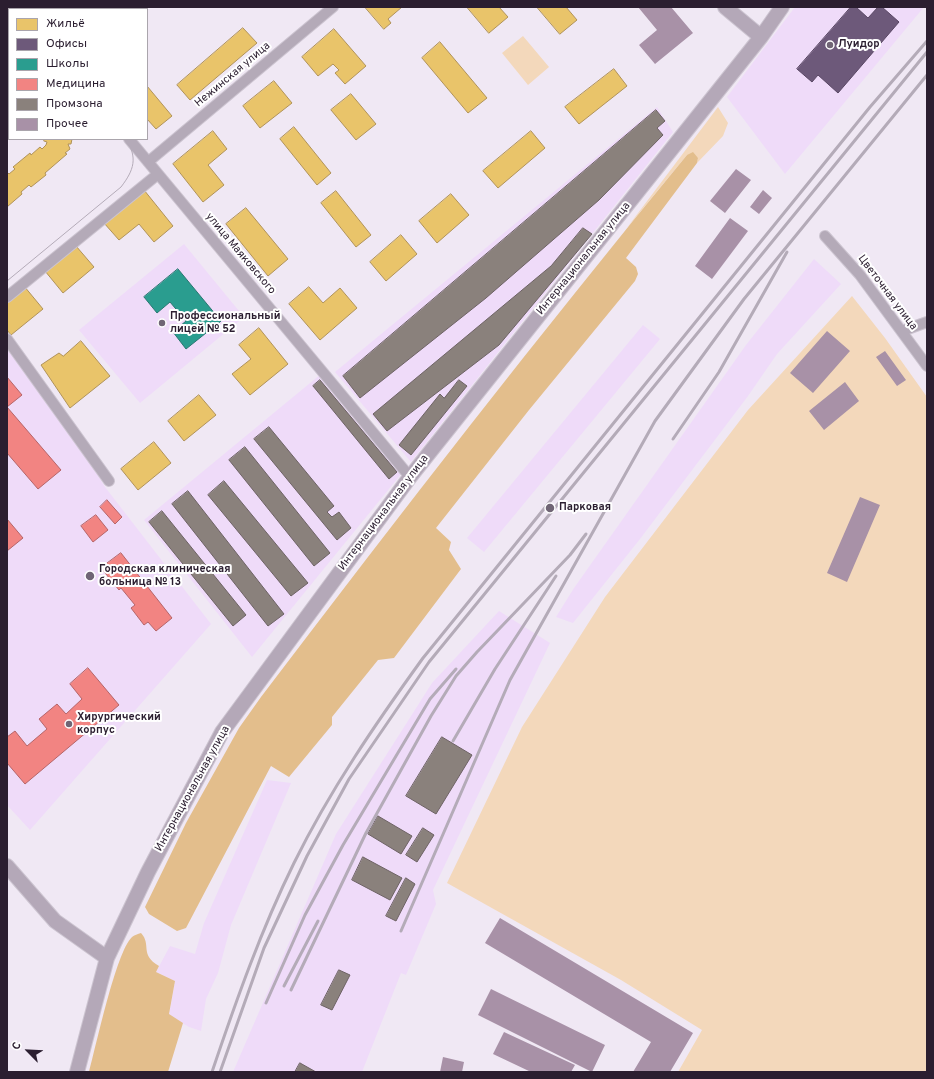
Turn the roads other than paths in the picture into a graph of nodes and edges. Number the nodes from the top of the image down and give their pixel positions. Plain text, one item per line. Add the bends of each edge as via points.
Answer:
1 (333, 7) edge
2 (725, 7) edge
3 (782, 7) edge
4 (761, 37) junction
5 (130, 140) edge
6 (148, 162) junction
7 (158, 174) junction
8 (825, 236) dead end
9 (7, 297) edge
10 (927, 322) edge
11 (902, 331) junction
12 (7, 339) edge
13 (927, 366) edge
14 (410, 477) junction
15 (109, 481) dead end
16 (7, 866) edge
17 (107, 958) junction
18 (77, 1072) edge

1 - 6 street, Нежинская улица
2 - 4 main road
3 - 4 main road, Интернациональная улица
4 - 14 main road, Интернациональная улица
5 - 6 street, улица Маяковского
6 - 7 street, улица Маяковского
7 - 9 street
7 - 14 street, улица Маяковского
8 - 11 street, Цветочная улица via 860,275
10 - 11 street
11 - 13 street, Цветочная улица
12 - 15 street
14 - 17 main road, Интернациональная улица via 222,732 148,872
16 - 17 main road via 55,921
17 - 18 main road, Интернациональная улица

